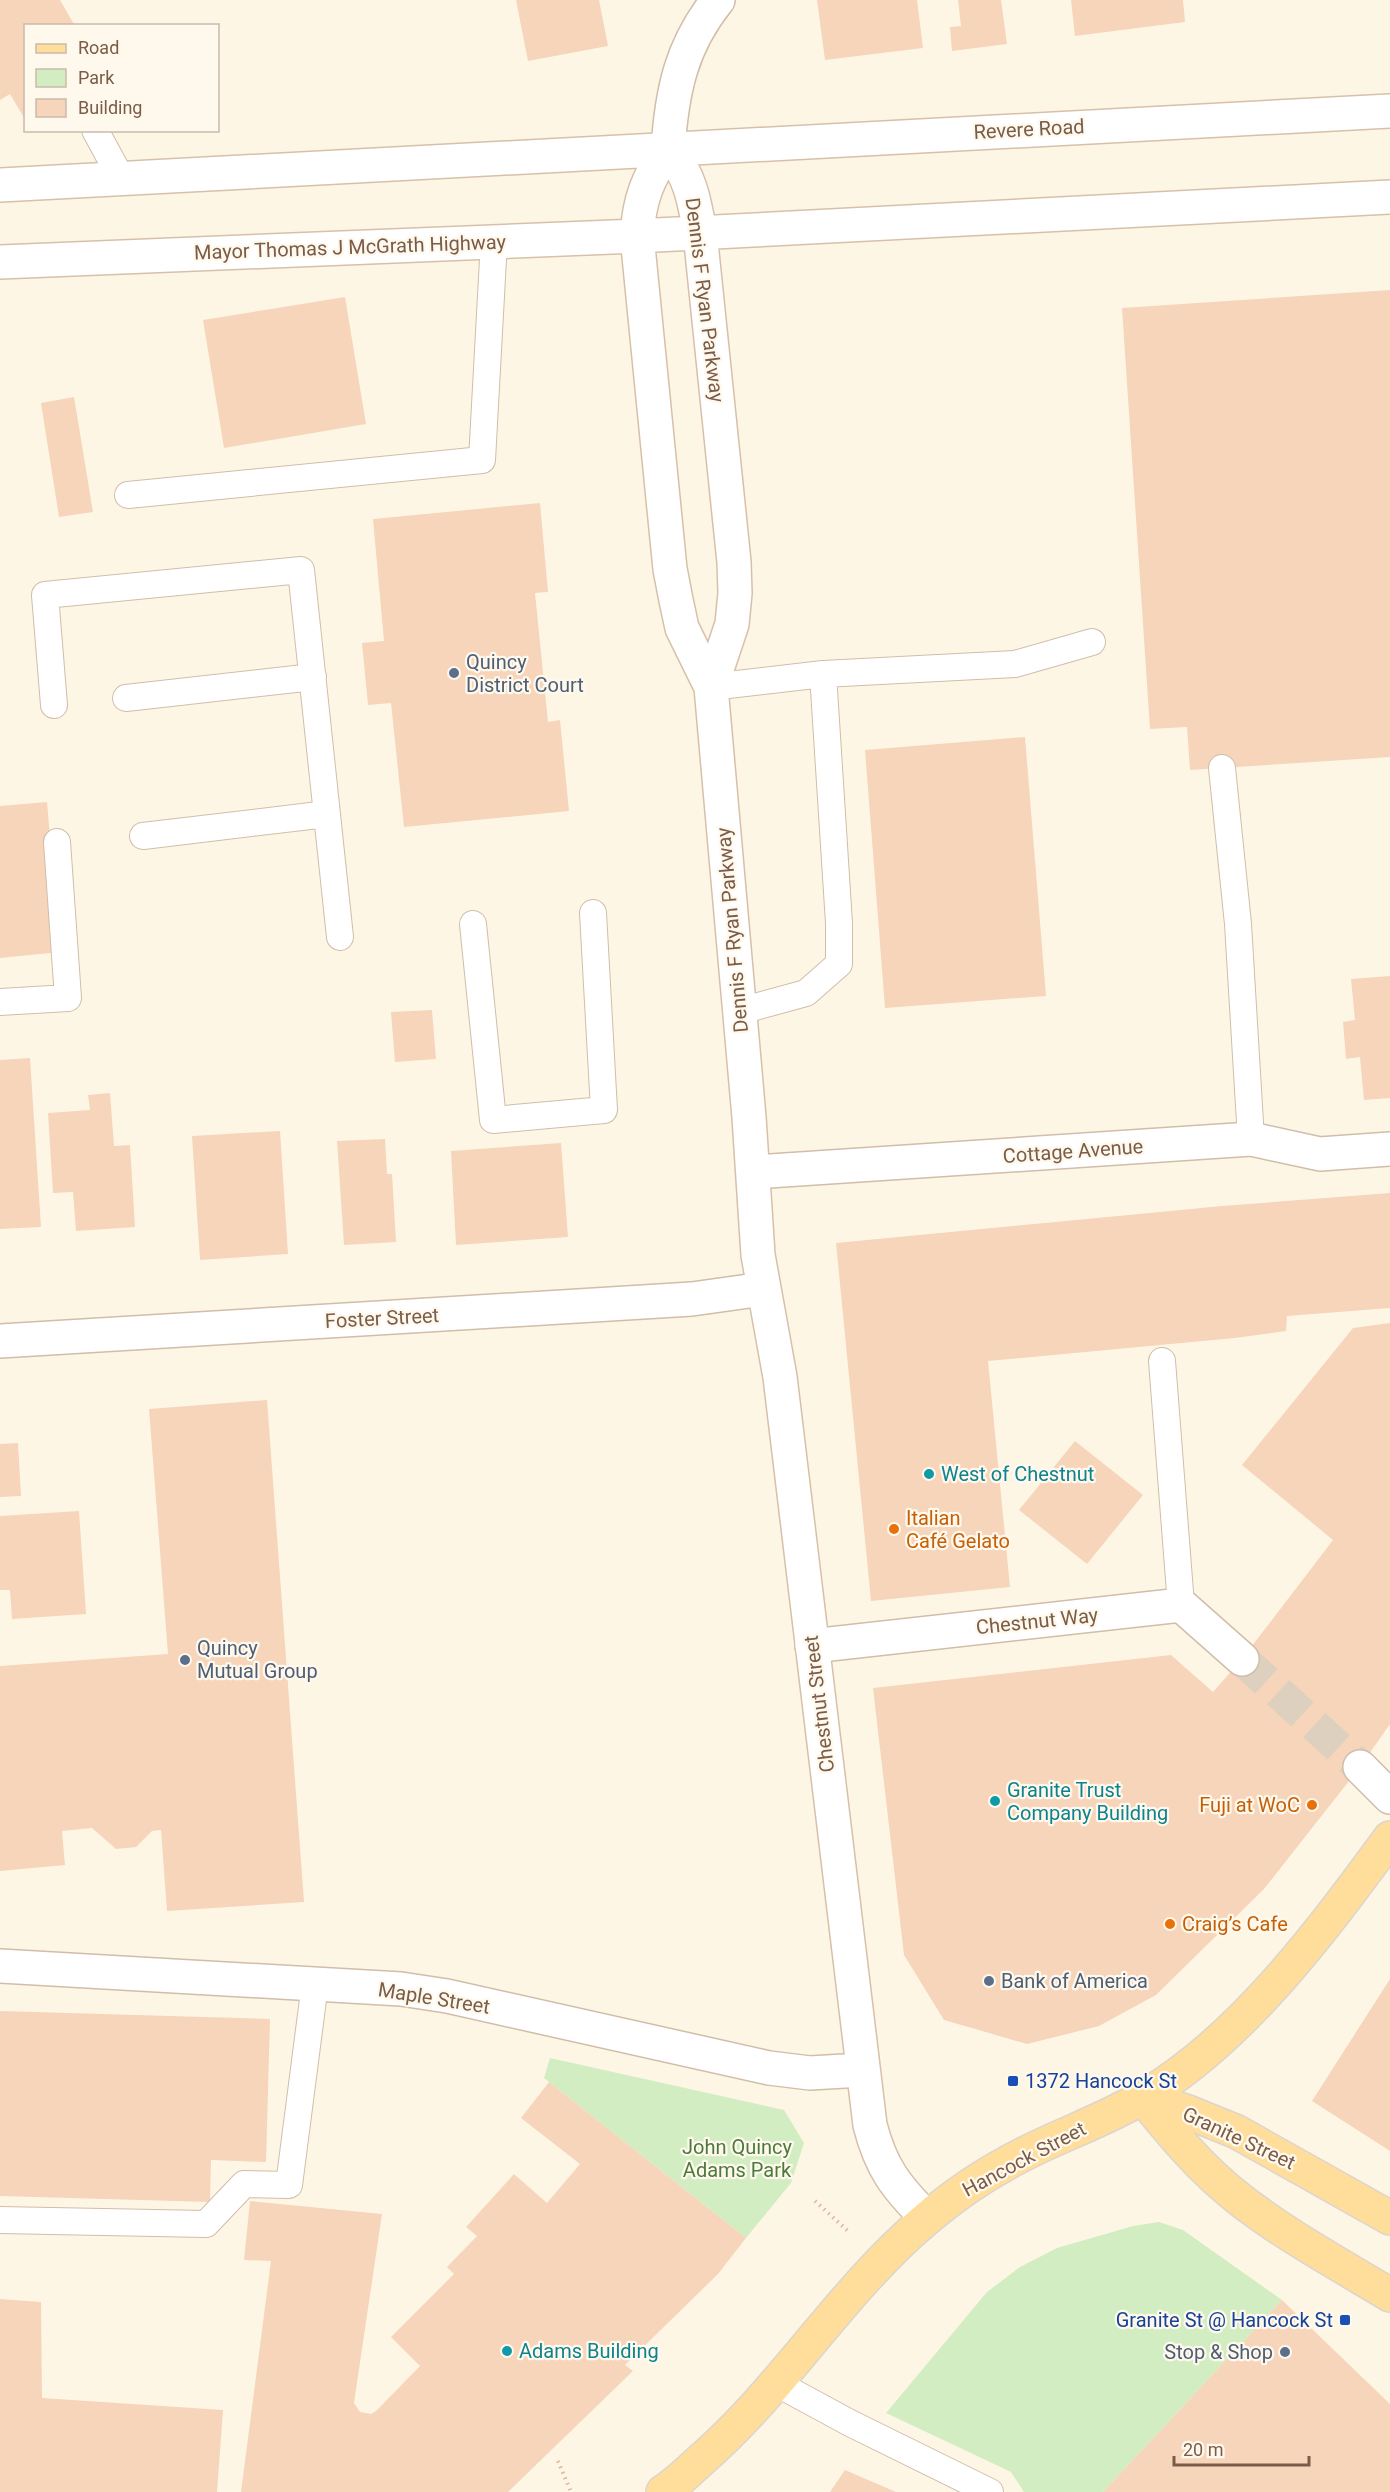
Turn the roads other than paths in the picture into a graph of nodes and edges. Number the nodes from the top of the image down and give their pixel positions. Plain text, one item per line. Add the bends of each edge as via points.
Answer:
1 (718, 0) edge
2 (1390, 111) edge
3 (96, 132) edge
4 (668, 148) junction
5 (121, 178) junction
6 (0, 185) edge
7 (1390, 197) edge
8 (700, 233) junction
9 (637, 236) junction
10 (494, 241) junction
11 (0, 262) edge
12 (128, 495) dead end
13 (1092, 642) dead end
14 (823, 674) junction
15 (313, 677) junction
16 (711, 687) junction
17 (126, 698) dead end
18 (54, 705) dead end
19 (1222, 768) dead end
20 (327, 814) junction
21 (143, 836) dead end
22 (57, 842) dead end
23 (593, 913) dead end
24 (473, 924) dead end
25 (340, 937) dead end
26 (0, 1002) edge
27 (740, 1011) junction
28 (1251, 1138) junction
29 (1390, 1149) edge
30 (754, 1172) junction
31 (763, 1289) junction
32 (0, 1341) edge
33 (1162, 1361) dead end
34 (1182, 1605) junction
35 (812, 1646) junction
36 (1242, 1659) tunnel mouth
37 (1360, 1767) tunnel mouth
38 (1390, 1797) edge
39 (1390, 1838) edge
40 (0, 1966) edge
41 (315, 1984) junction
42 (862, 2070) junction
43 (1143, 2098) junction
44 (927, 2218) junction
45 (1390, 2218) edge
46 (0, 2220) edge
47 (1390, 2295) edge
48 (776, 2383) junction
49 (663, 2492) edge
50 (990, 2492) edge

1 - 4 street via 686,50 674,92
2 - 4 street, Revere Road
3 - 5 lane
4 - 5 street
4 - 8 street, Dennis F Ryan Parkway via 686,175
4 - 9 street, Dennis F Ryan Parkway via 644,190
5 - 6 street
7 - 8 street
8 - 9 street, Mayor Thomas J McGrath Highway
8 - 16 street, Dennis F Ryan Parkway via 735,593 732,624
9 - 10 street, Mayor Thomas J McGrath Highway
9 - 16 street, Dennis F Ryan Parkway via 672,579 682,628
10 - 11 street, Mayor Thomas J McGrath Highway
10 - 12 lane via 482,460
13 - 14 lane via 1016,664
14 - 16 lane
14 - 27 lane via 839,964 806,993
15 - 17 lane
15 - 18 lane via 301,570 45,595
15 - 20 lane
16 - 27 street, Dennis F Ryan Parkway
19 - 28 lane via 1238,924
20 - 21 lane
20 - 25 lane
22 - 26 lane via 68,998
23 - 24 lane via 604,1110 493,1120
27 - 30 street, Dennis F Ryan Parkway
28 - 29 street, Cottage Avenue via 1320,1154
28 - 30 street, Cottage Avenue
30 - 31 street, Chestnut Street
31 - 32 street, Foster Street via 692,1299
31 - 35 street, Chestnut Street via 780,1377
33 - 34 lane
34 - 35 street, Chestnut Way
34 - 36 street
35 - 42 street, Chestnut Street
37 - 38 street
39 - 43 main road, Hancock Street via 1332,1915 1252,2008 1200,2058
40 - 41 street, Maple Street
41 - 42 street, Maple Street via 447,1996 769,2068 810,2073
41 - 46 lane via 289,2185 243,2184 206,2223
42 - 44 street, Chestnut Street via 877,2152 889,2175
43 - 44 main road, Hancock Street via 1024,2154 958,2193
43 - 45 main road, Granite Street via 1237,2132
43 - 47 main road, Granite Street via 1177,2140 1238,2198
44 - 48 main road, Hancock Street via 870,2271
48 - 49 main road, Hancock Street via 726,2438
48 - 50 lane

